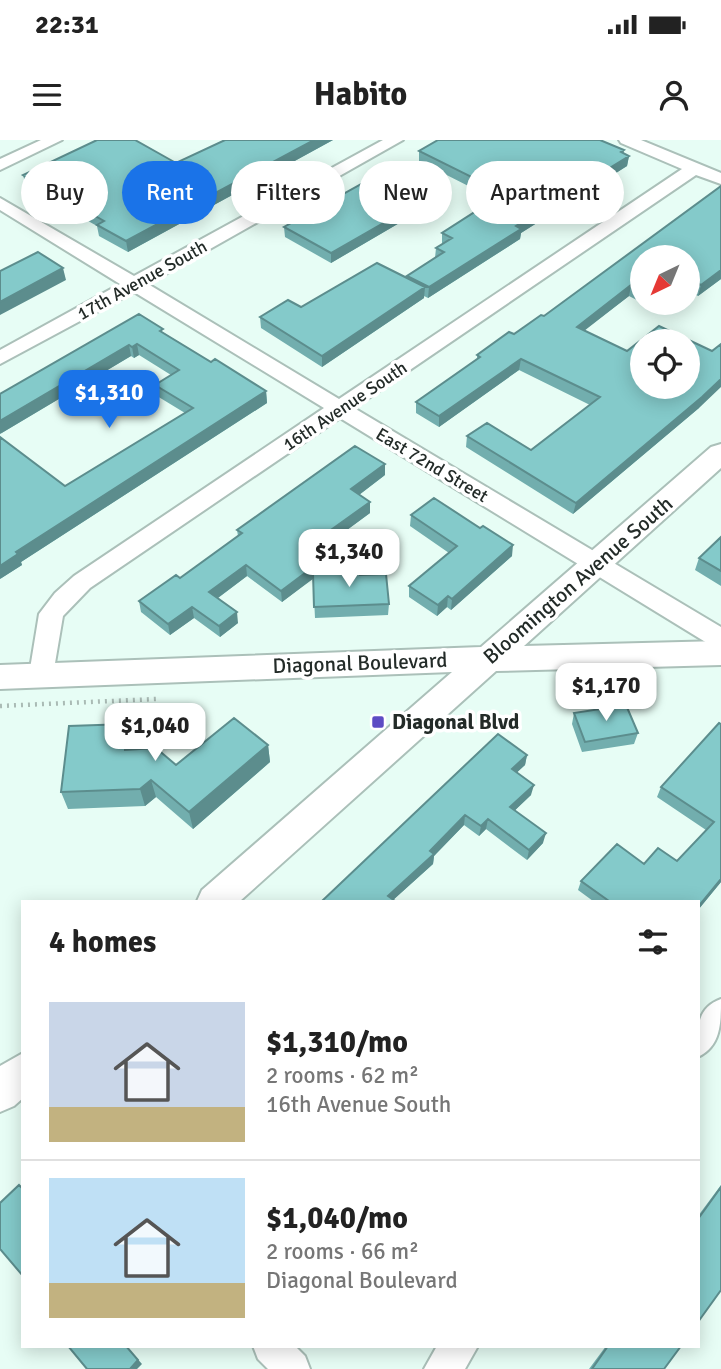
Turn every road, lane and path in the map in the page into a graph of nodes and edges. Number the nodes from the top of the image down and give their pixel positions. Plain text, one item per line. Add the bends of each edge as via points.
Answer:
1 (54, 140) edge
2 (395, 140) edge
3 (627, 140) edge
4 (0, 165) edge
5 (695, 168) junction
6 (721, 179) edge
7 (0, 204) edge
8 (134, 284) junction
9 (0, 358) edge
10 (341, 410) junction
11 (721, 453) edge
12 (597, 564) junction
13 (721, 639) edge
14 (721, 653) edge
15 (488, 659) junction
16 (41, 675) junction
17 (0, 677) edge
18 (216, 900) edge
19 (721, 1013) edge
20 (700, 1039) edge
21 (273, 1348) edge
22 (458, 1348) edge
23 (292, 1369) edge
24 (442, 1369) edge

1 - 4 street
2 - 8 street, 17th Avenue South
3 - 5 street
5 - 6 street
5 - 10 street, 16th Avenue South
7 - 8 street, East 72nd Street
8 - 9 street, 17th Avenue South
8 - 10 street, East 72nd Street
10 - 12 street, East 72nd Street
10 - 16 street, 16th Avenue South via 82,582 51,614
11 - 12 street, Bloomington Avenue South
12 - 13 street, East 72nd Street
12 - 15 street, Bloomington Avenue South
14 - 15 street, Diagonal Boulevard
15 - 16 street, Diagonal Boulevard
15 - 18 street, Bloomington Avenue South
16 - 17 street, Diagonal Boulevard
19 - 20 street
21 - 23 street
22 - 24 street

